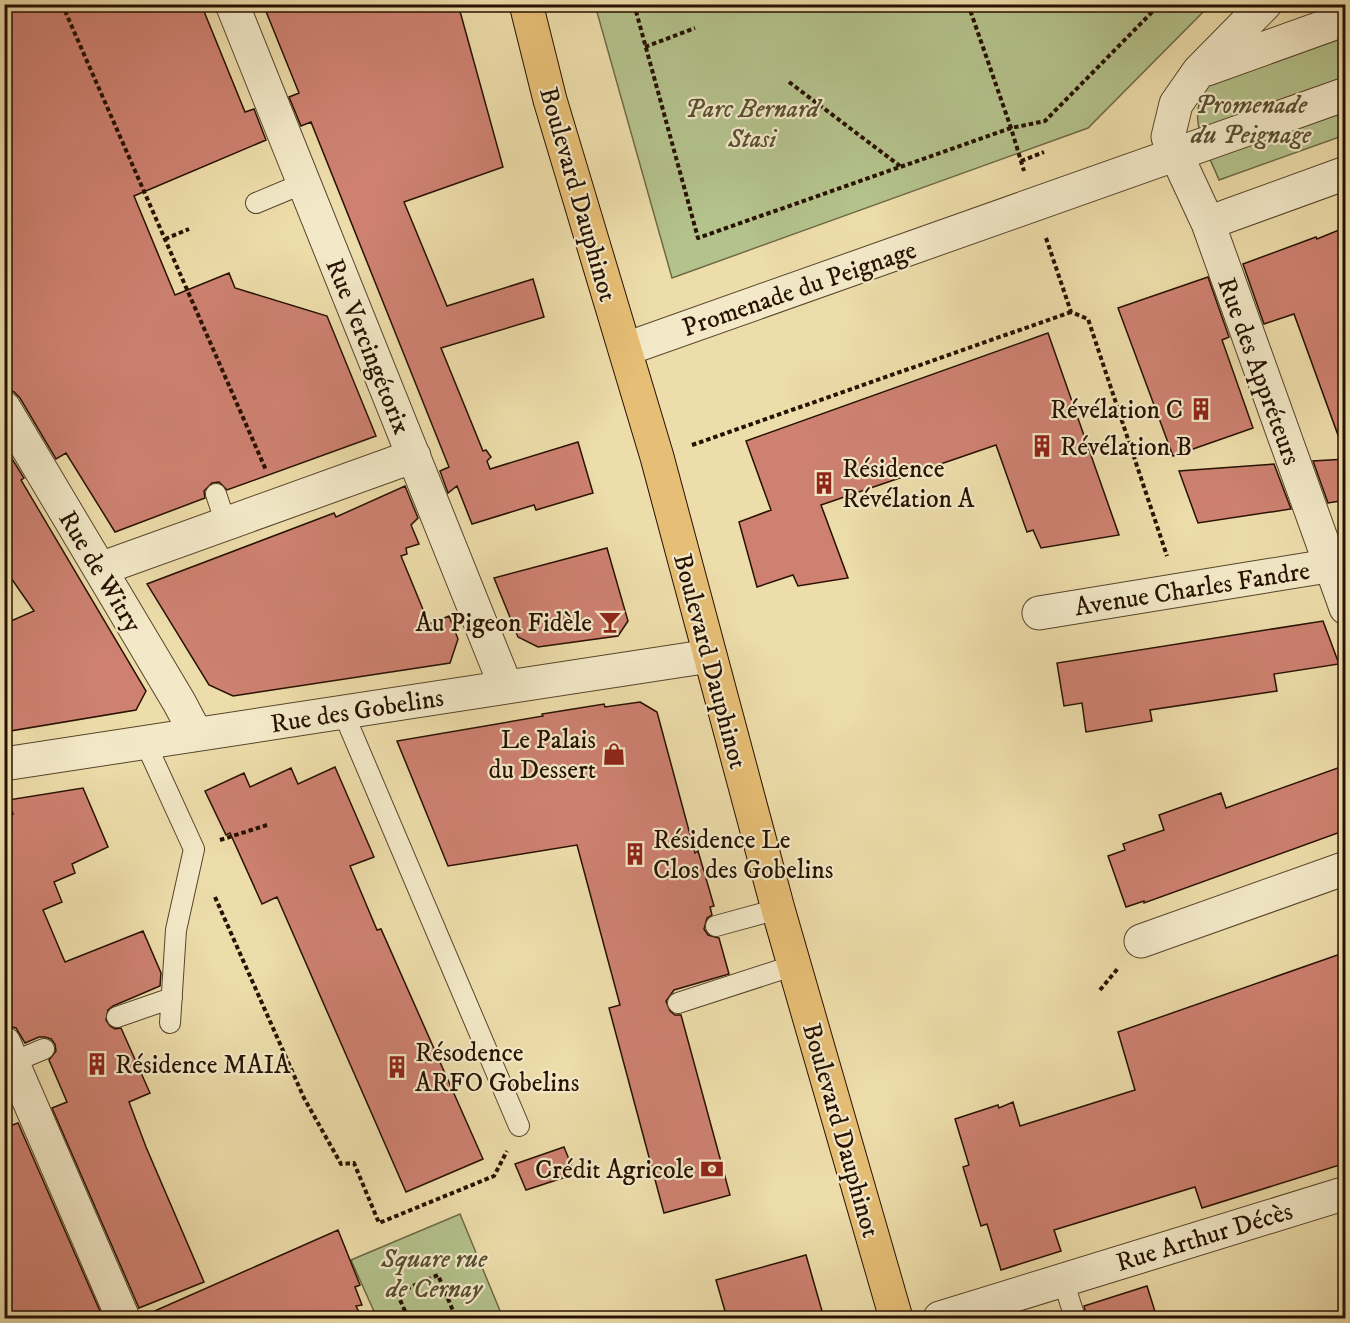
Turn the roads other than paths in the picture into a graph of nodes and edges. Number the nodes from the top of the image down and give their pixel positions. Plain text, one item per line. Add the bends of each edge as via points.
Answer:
1 (232, 4) edge
2 (526, 4) edge
3 (1265, 4) edge
4 (1346, 19) edge
5 (1200, 71) junction
6 (1346, 94) edge
7 (1172, 146) junction
8 (1346, 173) edge
9 (304, 183) junction
10 (256, 203) dead end
11 (1208, 224) junction
12 (626, 349) junction
13 (4, 408) edge
14 (414, 456) junction
15 (1338, 564) edge
16 (100, 569) junction
17 (1346, 608) edge
18 (1039, 613) dead end
19 (710, 656) junction
20 (506, 687) junction
21 (344, 712) junction
22 (196, 734) junction
23 (145, 742) junction
24 (4, 764) edge
25 (1346, 868) edge
26 (778, 909) junction
27 (716, 926) dead end
28 (1141, 941) dead end
29 (795, 965) junction
30 (172, 998) junction
31 (678, 1004) dead end
32 (117, 1017) dead end
33 (170, 1023) dead end
34 (44, 1049) dead end
35 (8, 1052) edge
36 (519, 1126) road end
37 (1346, 1193) edge
38 (1063, 1280) junction
39 (123, 1318) edge
40 (896, 1318) edge
41 (940, 1318) edge
42 (1075, 1318) edge

1 - 9 street, Rue Vercingétorix
2 - 12 main road, Boulevard Dauphinot via 550,100
3 - 5 street
4 - 5 street
5 - 7 street via 1176,104
6 - 7 street, Promenade du Peignage
7 - 11 street, Rue des Appréteurs
7 - 12 street, Promenade du Peignage via 1034,204
8 - 11 street
9 - 10 lane
9 - 14 street, Rue Vercingétorix
11 - 15 street, Rue des Appréteurs
12 - 19 main road, Boulevard Dauphinot
13 - 16 street, Rue de Witry
14 - 16 street via 281,504 221,509
14 - 20 street, Rue Vercingétorix
15 - 17 street, Rue des Appréteurs
15 - 18 street, Avenue Charles Fandre
16 - 22 street, Rue de Witry
19 - 20 street, Rue des Gobelins
19 - 26 main road, Boulevard Dauphinot
20 - 21 street, Rue des Gobelins
21 - 22 street, Rue des Gobelins
21 - 36 lane
22 - 23 street, Rue des Gobelins
23 - 24 street, Rue des Gobelins
23 - 30 lane via 194,849 176,930
25 - 28 street
26 - 27 lane
26 - 29 main road, Boulevard Dauphinot
29 - 31 lane
29 - 40 main road, Boulevard Dauphinot
30 - 32 lane
30 - 33 lane
34 - 35 lane
35 - 39 street
37 - 38 street, Rue Arthur Décès
38 - 41 street, Rue Arthur Décès
38 - 42 lane

